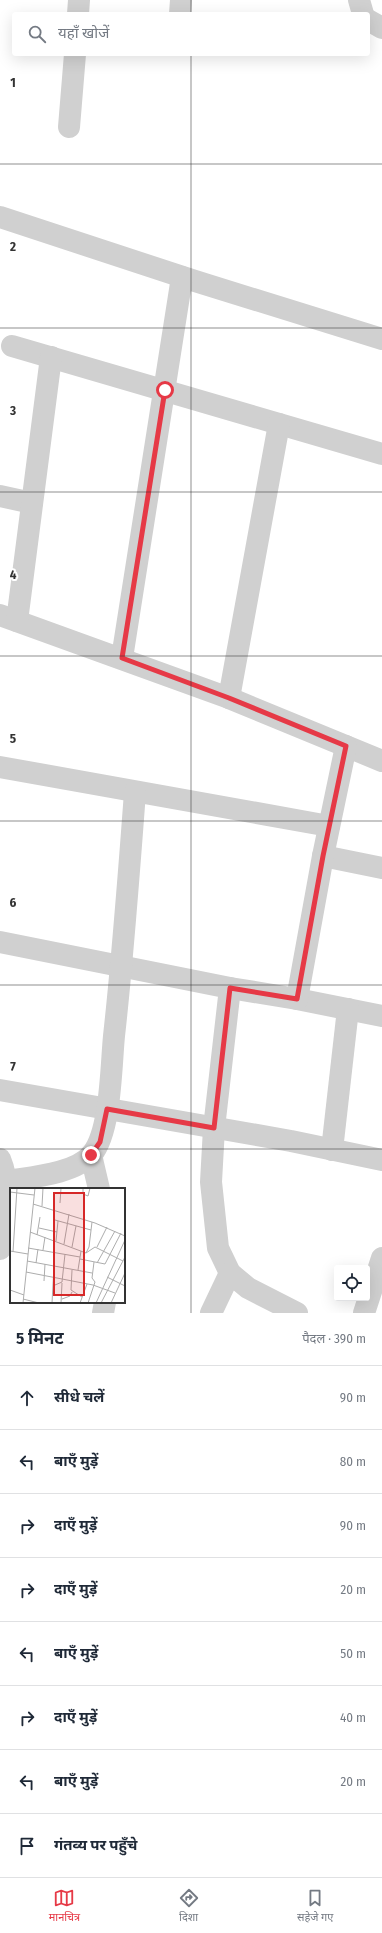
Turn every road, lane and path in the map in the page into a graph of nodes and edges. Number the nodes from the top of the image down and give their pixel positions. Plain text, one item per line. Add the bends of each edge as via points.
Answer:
1 (79, 0) edge
2 (181, 0) edge
3 (359, 0) edge
4 (78, 12) edge
5 (180, 12) edge
6 (362, 12) edge
7 (370, 22) edge
8 (382, 28) edge
9 (74, 56) edge
10 (69, 127) dead end
11 (0, 217) edge
12 (182, 277) junction
13 (382, 339) edge
14 (12, 346) dead end
15 (51, 357) junction
16 (165, 390) junction
17 (279, 424) junction
18 (382, 454) edge
19 (0, 496) edge
20 (32, 503) junction
21 (9, 618) edge
22 (122, 658) junction
23 (229, 698) junction
24 (346, 746) junction
25 (382, 761) edge
26 (0, 767) edge
27 (135, 792) junction
28 (329, 826) junction
29 (323, 856) junction
30 (382, 868) edge
31 (0, 942) edge
32 (122, 965) junction
33 (230, 988) junction
34 (297, 999) junction
35 (348, 1009) junction
36 (382, 1016) edge
37 (0, 1090) edge
38 (107, 1109) junction
39 (214, 1128) junction
40 (332, 1150) junction
41 (91, 1155) junction
42 (0, 1158) edge
43 (382, 1160) edge
44 (6, 1181) junction
45 (99, 1188) edge
46 (0, 1249) edge
47 (382, 1258) edge
48 (230, 1273) junction
49 (105, 1303) edge
50 (103, 1313) edge
51 (211, 1313) edge
52 (297, 1313) edge
53 (364, 1313) edge

1 - 4 street
2 - 5 street
3 - 6 street
7 - 8 street
9 - 10 street
11 - 12 street
12 - 13 street
12 - 16 street
14 - 15 street
15 - 16 street
15 - 20 street
16 - 17 street
16 - 22 street
17 - 18 street
17 - 23 street
19 - 20 street
20 - 21 street
21 - 22 street
22 - 23 street
23 - 24 street
24 - 25 street
24 - 28 street
26 - 27 street
27 - 28 street
27 - 32 street
28 - 29 street
29 - 30 street
29 - 34 street
31 - 32 street
32 - 33 street
32 - 38 street
33 - 34 street
33 - 39 street
34 - 35 street
35 - 36 street
35 - 40 street
37 - 38 street
38 - 39 street
38 - 41 street via 100,1142
39 - 40 street
39 - 48 street via 211,1190 218,1248
40 - 43 street
41 - 44 street via 76,1165 48,1174
41 - 45 street
42 - 44 street
44 - 46 street via 7,1204
47 - 53 street
48 - 51 street
48 - 52 street via 248,1288
49 - 50 street

